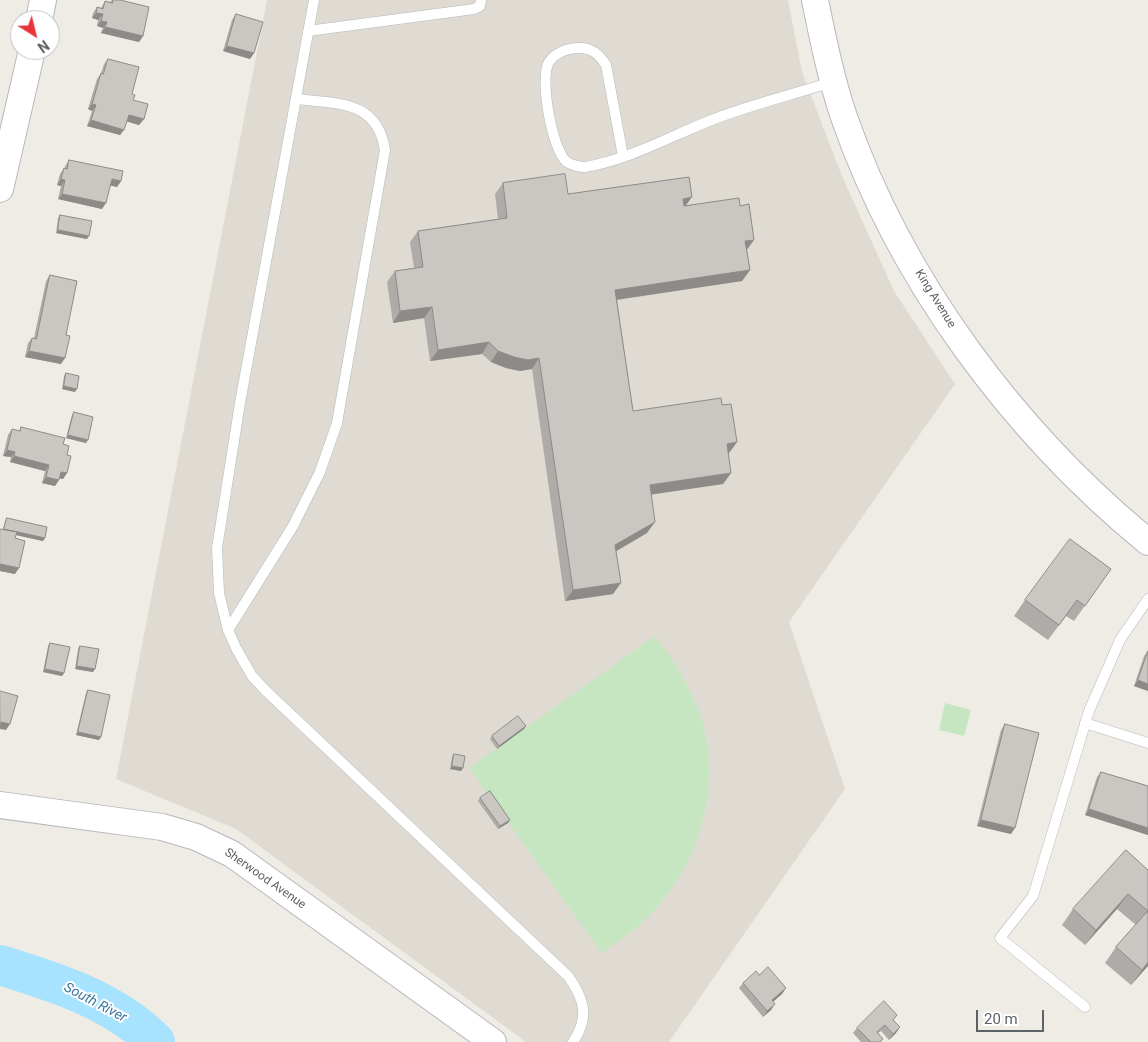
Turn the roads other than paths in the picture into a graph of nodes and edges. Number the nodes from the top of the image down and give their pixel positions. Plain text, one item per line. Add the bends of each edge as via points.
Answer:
1 (314, 0) edge
2 (481, 0) edge
3 (814, 0) edge
4 (308, 31) junction
5 (30, 60) edge
6 (833, 82) junction
7 (297, 99) junction
8 (623, 156) junction
9 (0, 189) edge
10 (1148, 542) edge
11 (1148, 599) edge
12 (228, 630) junction
13 (1085, 723) junction
14 (1148, 743) edge
15 (0, 805) edge
16 (1085, 1008) dead end
17 (493, 1042) edge
18 (573, 1042) edge

1 - 4 lane
2 - 4 lane via 480,6 474,9
3 - 6 street, King Avenue
4 - 7 lane
5 - 9 street
6 - 8 lane via 711,120
6 - 10 street, King Avenue via 870,181 902,245 987,378 1033,433 1084,486
7 - 12 lane via 240,403 217,548 219,593
7 - 12 lane via 352,106 366,114 377,126 385,150 337,423 320,472 293,526
8 - 8 lane via 582,167 568,162 559,154 554,142 544,76 549,62 558,53 572,48 587,48 599,55 606,65
11 - 13 lane via 1120,640
12 - 18 lane via 252,676 266,691 568,976 581,994 583,1004 582,1021
13 - 14 lane
13 - 16 lane via 1033,896 1000,938
15 - 17 street, Sherwood Avenue via 162,827 196,836 232,854

